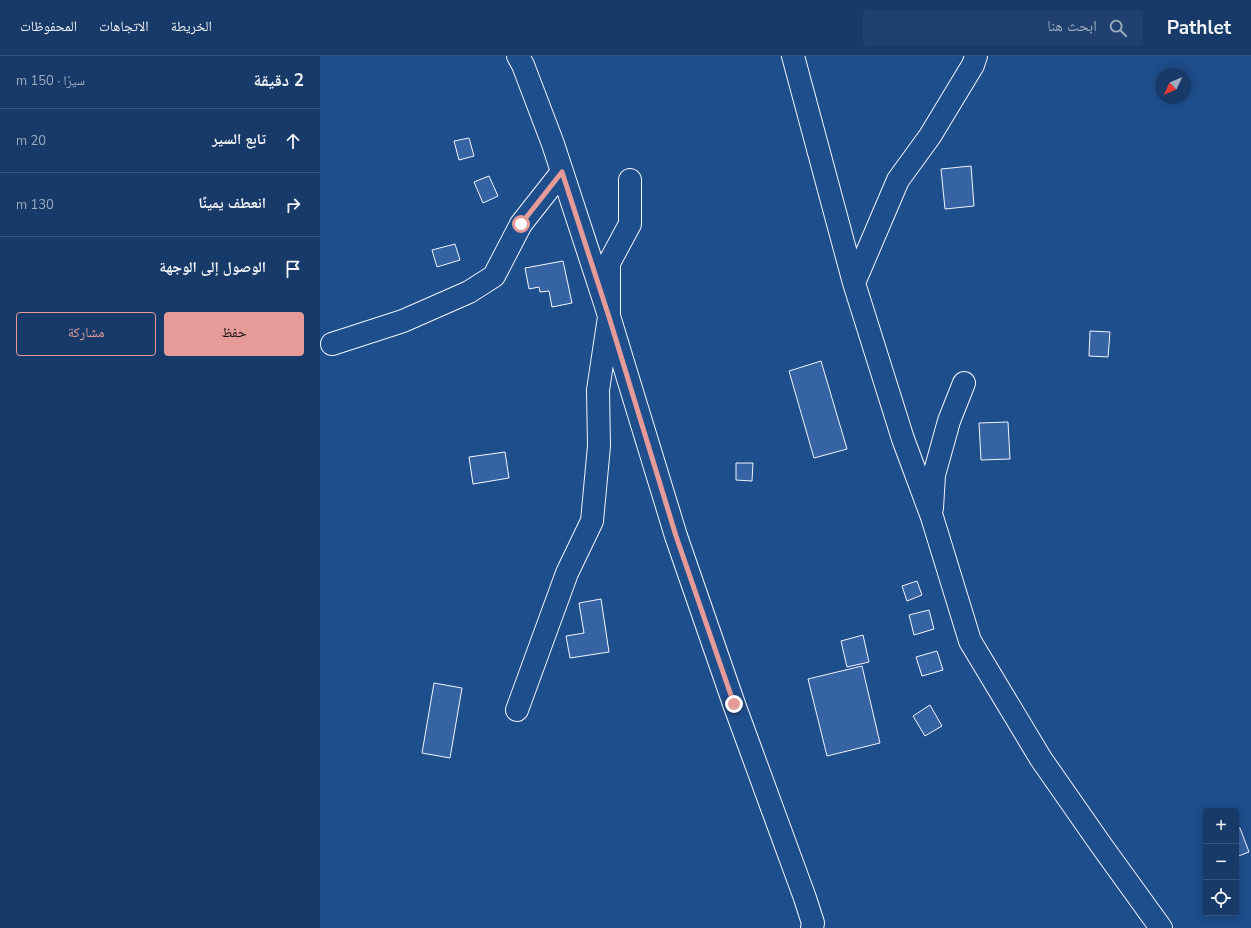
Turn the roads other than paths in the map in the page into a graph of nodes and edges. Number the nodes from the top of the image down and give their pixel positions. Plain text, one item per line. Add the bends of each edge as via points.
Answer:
1 (518, 56) edge
2 (793, 56) edge
3 (976, 56) edge
4 (562, 172) junction
5 (630, 180) dead end
6 (854, 283) junction
7 (609, 317) junction
8 (332, 344) dead end
9 (964, 383) dead end
10 (932, 517) junction
11 (517, 710) dead end
12 (813, 926) edge
13 (1161, 928) edge

1 - 4 street via 524,65
2 - 6 street
3 - 6 street via 930,136 898,180
4 - 7 street
4 - 8 street via 521,224 494,276 469,292 403,321
5 - 7 street via 630,224 609,263
6 - 10 street via 903,439
7 - 11 street via 598,390 599,446 592,521 567,573
7 - 12 street via 676,536
9 - 10 street via 949,421 934,475
10 - 13 street via 970,641 1042,759

